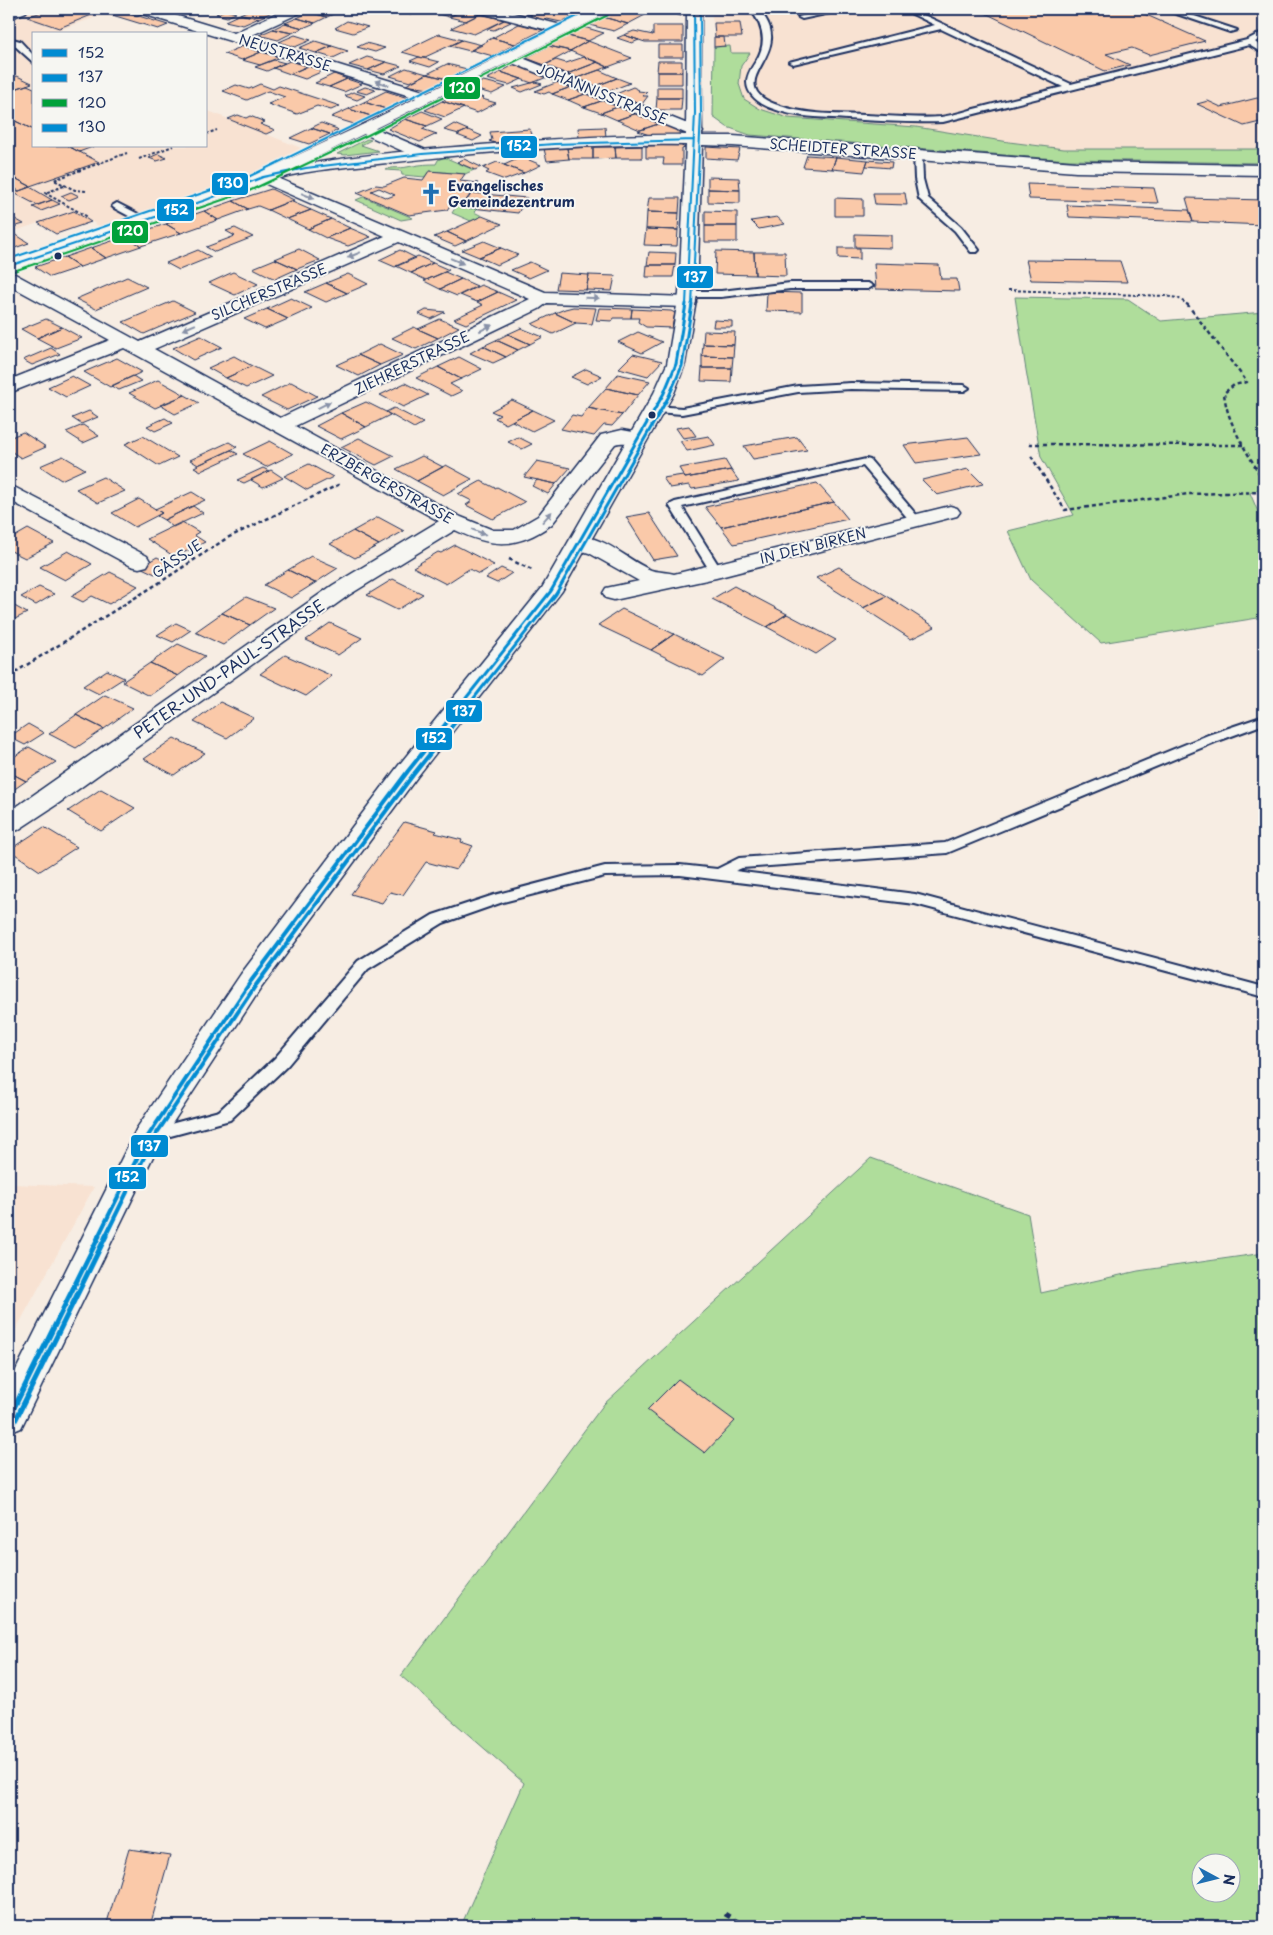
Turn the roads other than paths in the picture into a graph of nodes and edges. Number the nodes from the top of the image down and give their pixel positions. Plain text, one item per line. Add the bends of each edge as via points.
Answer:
1 (21, 9) edge
2 (141, 9) edge
3 (297, 9) edge
4 (483, 9) edge
5 (605, 9) edge
6 (694, 9) edge
7 (754, 9) edge
8 (845, 9) edge
9 (906, 9) edge
10 (1166, 9) edge
11 (1257, 9) edge
12 (1264, 13) edge
13 (9, 15) edge
14 (802, 17) dead end
15 (942, 26) junction
16 (564, 30) junction
17 (1234, 30) dead end
18 (1264, 33) edge
19 (234, 38) junction
20 (9, 40) edge
21 (1250, 42) junction
22 (1264, 52) edge
23 (510, 57) junction
24 (32, 60) edge
25 (793, 62) dead end
26 (1070, 87) junction
27 (428, 97) junction
28 (365, 129) junction
29 (695, 136) junction
30 (422, 154) junction
31 (918, 154) junction
32 (1264, 170) edge
33 (262, 177) junction
34 (116, 206) dead end
35 (145, 221) junction
36 (399, 236) junction
37 (974, 250) dead end
38 (9, 266) edge
39 (9, 278) edge
40 (868, 286) dead end
41 (543, 298) junction
42 (688, 298) junction
43 (132, 345) junction
44 (9, 388) edge
45 (964, 388) dead end
46 (656, 409) junction
47 (280, 426) junction
48 (637, 438) junction
49 (9, 492) edge
50 (950, 512) dead end
51 (915, 520) junction
52 (454, 521) junction
53 (580, 543) junction
54 (139, 561) dead end
55 (716, 571) junction
56 (675, 580) junction
57 (614, 593) dead end
58 (1264, 720) edge
59 (9, 824) edge
60 (719, 874) junction
61 (1264, 992) edge
62 (148, 1136) junction
63 (9, 1418) edge

1 - 13 street
2 - 19 street, NEUSTRASSE
3 - 19 street
4 - 16 street
5 - 16 street
6 - 29 street
7 - 26 lane via 761,16 768,40 766,51 751,77 752,89 773,107 796,113 943,119
8 - 14 lane
9 - 15 lane
10 - 17 lane
11 - 12 lane
15 - 25 lane
15 - 26 lane
16 - 23 street
18 - 21 lane
27 -> 19 street, NEUSTRASSE
20 - 24 lane via 17,43
21 - 22 lane
21 - 26 lane
23 - 27 street
23 - 29 street, JOHANNISSTRASSE
27 - 28 street
28 - 30 street, SCHEIDTER STRASSE
28 - 33 street
29 - 30 street, SCHEIDTER STRASSE
29 - 31 street, SCHEIDTER STRASSE
29 - 42 street
30 - 33 street, SCHEIDTER STRASSE via 334,164
31 - 32 street, SCHEIDTER STRASSE via 1076,166
31 - 37 lane via 924,199 958,229
33 - 35 street
33 -> 36 street
34 - 35 lane
35 - 38 street
36 -> 41 street
36 -> 43 street, SILCHERSTRASSE
39 - 43 street, ERZBERGERSTRASSE
40 - 42 lane via 790,286
41 -> 42 street
47 -> 41 street, ZIEHRERSTRASSE
42 - 46 street via 676,364
43 - 44 street, SILCHERSTRASSE
43 - 47 street, ERZBERGERSTRASSE
45 - 46 lane via 851,386 798,389 682,411
46 - 48 street
47 - 52 street, ERZBERGERSTRASSE
52 -> 48 street, ERZBERGERSTRASSE via 488,536 520,537 545,520 608,439 622,436
48 - 53 street
49 - 54 street
50 - 51 street, IN DEN BIRKEN
51 - 55 street, IN DEN BIRKEN
51 - 55 lane via 866,462 675,505
52 - 59 street, PETER-UND-PAUL-STRASSE via 341,590
53 - 56 street, IN DEN BIRKEN via 622,560 646,576
53 - 62 street via 551,591 408,771 251,981
55 - 56 street, IN DEN BIRKEN
56 - 57 street, IN DEN BIRKEN
58 - 60 lane via 947,848 739,863
60 - 61 lane via 915,899
60 - 62 lane via 680,870 605,871 499,898 438,919 363,965 281,1062 224,1116
62 - 63 street

